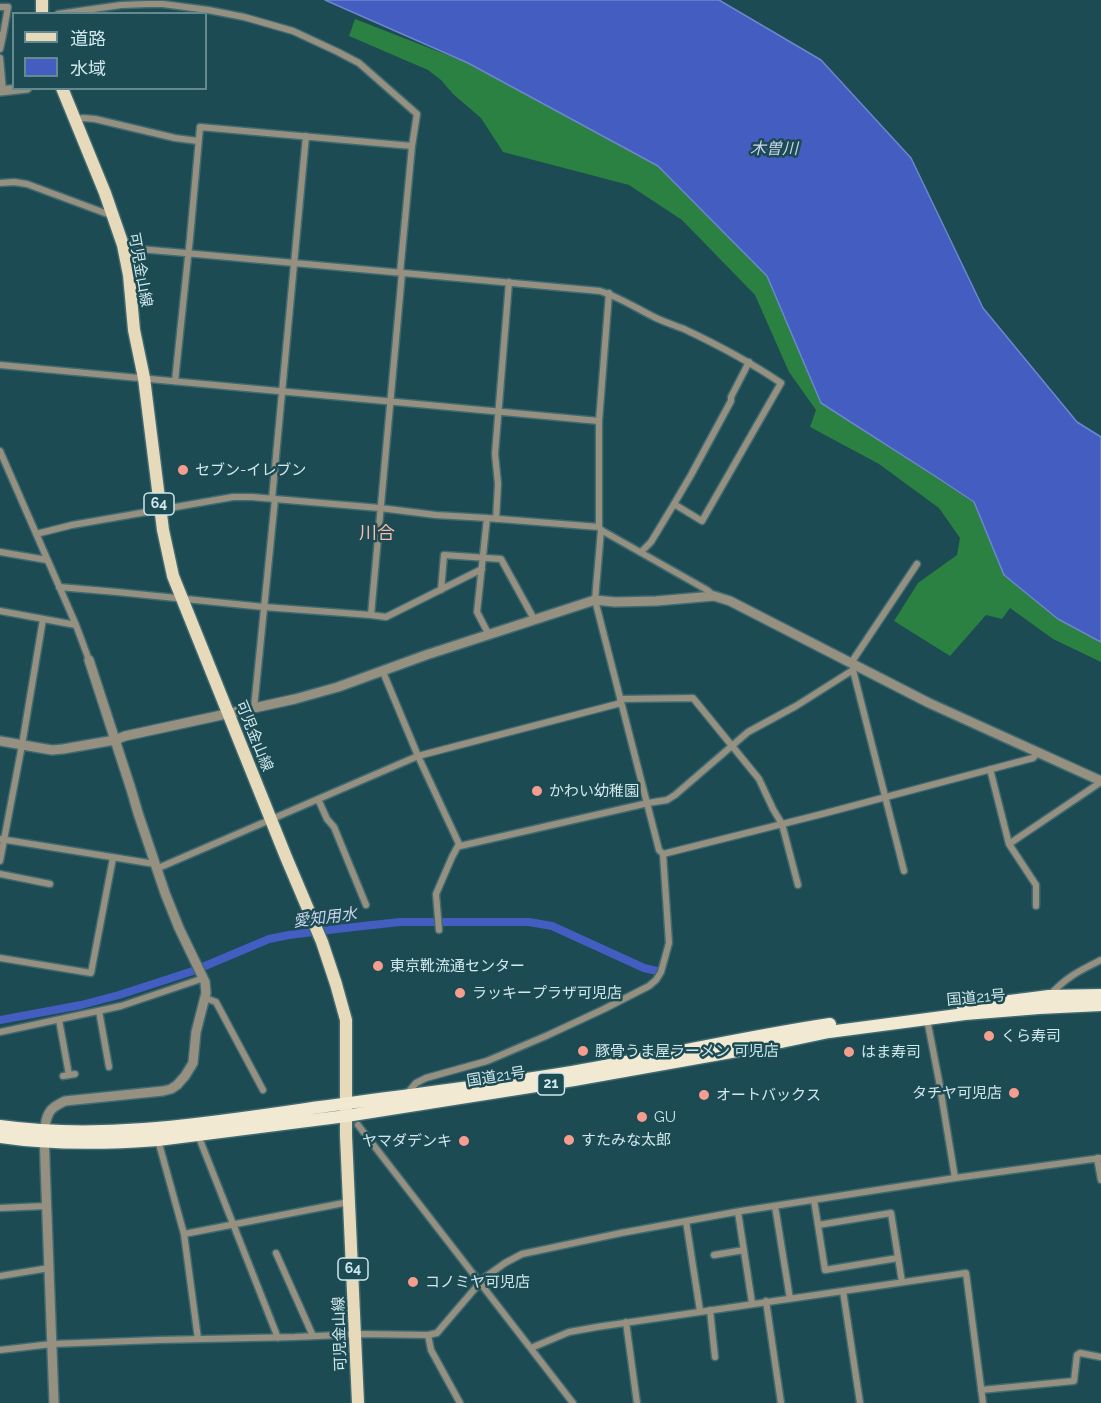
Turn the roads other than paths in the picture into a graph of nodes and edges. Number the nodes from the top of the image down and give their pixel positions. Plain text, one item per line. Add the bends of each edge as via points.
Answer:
1 (0, 7) edge
2 (72, 12) edge
3 (1, 35) edge
4 (0, 49) edge
5 (0, 58) edge
6 (64, 90) edge
7 (2, 91) edge
8 (75, 120) junction
9 (306, 136) junction
10 (198, 141) junction
11 (412, 146) junction
12 (0, 183) edge
13 (114, 217) junction
14 (188, 253) junction
15 (124, 254) junction
16 (294, 262) junction
17 (401, 273) junction
18 (509, 282) junction
19 (609, 293) junction
20 (749, 362) junction
21 (0, 365) edge
22 (144, 378) junction
23 (175, 381) junction
24 (283, 391) junction
25 (391, 401) junction
26 (499, 411) junction
27 (599, 421) junction
28 (0, 451) edge
29 (274, 499) junction
30 (674, 504) junction
31 (380, 508) junction
32 (160, 510) junction
33 (487, 518) junction
34 (496, 519) junction
35 (600, 529) junction
36 (36, 534) junction
37 (0, 552) edge
38 (641, 552) junction
39 (483, 558) junction
40 (47, 560) junction
41 (917, 564) dead end
42 (482, 569) junction
43 (59, 587) junction
44 (441, 590) junction
45 (714, 596) junction
46 (181, 598) junction
47 (595, 600) junction
48 (264, 607) junction
49 (0, 611) edge
50 (371, 615) junction
51 (43, 619) junction
52 (534, 619) junction
53 (76, 625) junction
54 (489, 635) junction
55 (89, 660) joint
56 (853, 666) junction
57 (383, 672) junction
58 (620, 701) junction
59 (254, 708) junction
60 (229, 713) junction
61 (115, 740) junction
62 (0, 741) edge
63 (22, 745) junction
64 (732, 746) junction
65 (1038, 753) junction
66 (418, 756) junction
67 (990, 769) junction
68 (1101, 781) edge
69 (886, 797) junction
70 (318, 799) junction
71 (648, 803) junction
72 (272, 818) junction
73 (782, 824) junction
74 (2, 839) edge
75 (459, 844) junction
76 (1009, 844) junction
77 (663, 854) junction
78 (113, 858) junction
79 (0, 861) edge
80 (155, 867) junction
81 (904, 871) dead end
82 (0, 874) edge
83 (50, 884) dead end
84 (798, 885) dead end
85 (366, 905) dead end
86 (1036, 906) dead end
87 (439, 930) dead end
88 (0, 958) edge
89 (1101, 960) edge
90 (203, 976) junction
91 (1101, 995) edge
92 (1049, 996) junction
93 (205, 998) junction
94 (1101, 1005) edge
95 (99, 1011) junction
96 (927, 1018) junction
97 (59, 1020) junction
98 (0, 1032) edge
99 (108, 1067) dead end
100 (69, 1075) dead end
101 (263, 1090) dead end
102 (405, 1095) junction
103 (346, 1103) junction
104 (346, 1116) junction
105 (358, 1125) dead end
106 (0, 1126) edge
107 (198, 1135) junction
108 (0, 1137) edge
109 (45, 1137) junction
110 (158, 1140) junction
111 (1099, 1158) edge
112 (955, 1178) junction
113 (1101, 1180) edge
114 (814, 1200) junction
115 (349, 1202) junction
116 (46, 1206) junction
117 (775, 1206) junction
118 (0, 1208) edge
119 (738, 1212) junction
120 (686, 1221) junction
121 (233, 1225) junction
122 (818, 1225) junction
123 (184, 1234) junction
124 (744, 1250) junction
125 (276, 1253) dead end
126 (714, 1255) dead end
127 (898, 1258) junction
128 (49, 1268) junction
129 (0, 1276) edge
130 (902, 1282) junction
131 (480, 1283) junction
132 (843, 1291) junction
133 (790, 1299) junction
134 (766, 1301) junction
135 (752, 1304) junction
136 (710, 1310) junction
137 (700, 1311) junction
138 (626, 1322) junction
139 (354, 1334) junction
140 (428, 1335) junction
141 (313, 1336) junction
142 (278, 1338) junction
143 (198, 1339) junction
144 (52, 1344) junction
145 (531, 1348) junction
146 (0, 1350) edge
147 (716, 1357) dead end
148 (1101, 1357) edge
149 (981, 1390) junction
150 (54, 1403) edge
151 (358, 1403) edge
152 (460, 1403) edge
153 (573, 1403) edge
154 (637, 1403) edge
155 (781, 1403) edge
156 (860, 1403) edge
157 (983, 1403) edge

1 - 3 street via 8,7
2 - 11 street via 163,4 230,14 293,32 359,63 417,114
3 - 4 street
5 - 7 street
6 - 8 main road, 可児金山線 / 64
8 - 10 street via 95,119
8 - 13 main road, 可児金山線 / 64
9 - 10 street via 200,126
9 - 11 street
9 - 16 street
10 - 14 street
11 - 17 street
12 - 13 street via 27,184
13 - 15 main road, 可児金山線 / 64
14 - 15 street via 139,249
14 - 16 street
14 - 23 street
15 - 22 main road, 可児金山線 / 64
16 - 17 street
16 - 24 street
17 - 18 street
17 - 25 street
18 - 19 street
18 - 26 street
19 - 20 street
19 - 27 street
20 - 30 street
20 - 30 street via 781,383 702,521
21 - 22 street
22 - 23 street
22 - 32 main road, 可児金山線 / 64
23 - 24 street
24 - 25 street
24 - 29 street
25 - 26 street
25 - 31 street
26 - 27 street
26 - 34 street
27 - 35 street
28 - 36 street
29 - 31 street
29 - 32 street via 233,497
29 - 48 street
30 - 38 street
31 - 33 street
31 - 50 street
32 - 36 street
32 - 46 main road, 可児金山線 / 64 via 167,553
33 - 34 street
33 - 39 street
34 - 35 street
35 - 38 street
35 - 47 street
36 - 40 street
37 - 40 street
38 - 45 street
39 - 42 street
39 - 44 street via 444,555
39 - 52 street via 501,560
40 - 43 street
41 - 56 street
42 - 44 street
42 - 54 street via 477,612
43 - 46 street
43 - 53 street
44 - 50 street via 386,617
45 - 47 street via 656,601
45 - 56 street
46 - 48 street
46 - 60 main road, 可児金山線 / 64
47 - 52 street
47 - 58 street
48 - 50 street
48 - 59 street
49 - 51 street
51 - 53 street
51 - 63 street
52 - 54 street
53 - 55 street
54 - 57 street
55 - 61 street
56 - 64 street
56 - 65 street
56 - 69 street
57 - 59 street
57 - 66 street
58 - 64 street via 693,698
58 - 66 street
58 - 71 street
59 - 60 street
60 - 61 street
60 - 72 main road, 可児金山線 / 64
61 - 63 street via 52,750
61 - 80 street
62 - 63 street
63 - 74 street
64 - 71 street via 675,795
64 - 73 street via 759,779
65 - 67 street via 1033,758
65 - 68 street
66 - 70 street
66 - 75 street
67 - 69 street
67 - 76 street
68 - 76 street
69 - 73 street
69 - 81 street
70 - 72 street
70 - 85 street
71 - 75 street
71 - 77 street
72 - 80 street
72 - 103 main road, 可児金山線 / 64 via 322,942 346,1020
73 - 77 street
73 - 84 street
74 - 78 street
74 - 79 street
75 - 87 street via 436,894
76 - 86 street via 1035,883
77 - 102 street via 669,943 656,980 546,1036 487,1061 426,1078
78 - 80 street
78 - 88 street via 91,973
80 - 90 street
82 - 83 street
89 - 92 street via 1071,975
90 - 93 street
90 - 95 street
91 - 92 highway, 国道21号 / 21
92 - 102 highway, 国道21号 / 21 via 828,1024 572,1072
93 - 101 street via 216,1002
93 - 109 street via 193,1063 177,1085 171,1089 65,1101 49,1112
94 - 96 highway, 国道21号 / 21
95 - 97 street
95 - 99 street
96 - 104 highway, 国道21号 / 21
96 - 112 street
97 - 98 street
97 - 100 street
102 - 103 highway, 国道21号 / 21
103 - 104 main road, 可児金山線 / 64
103 - 109 highway, 国道21号 / 21 via 214,1122
104 - 107 highway, 国道21号 / 21
104 - 115 main road, 可児金山線 / 64
105 - 131 street
106 - 109 highway, 国道21号 / 21
107 - 110 highway, 国道21号 / 21
107 - 121 street
108 - 109 highway, 国道21号 / 21
109 - 110 highway, 国道21号 / 21 via 86,1143
109 - 116 street
110 - 123 street
111 - 112 street
111 - 113 street
112 - 114 street
114 - 117 street
114 - 122 street
115 - 121 street
115 - 139 main road, 可児金山線 / 64
116 - 118 street
116 - 128 street
117 - 119 street
117 - 133 street
119 - 120 street
119 - 124 street
120 - 131 street via 522,1254
120 - 137 street
121 - 123 street
121 - 142 street
122 - 127 street via 891,1213
122 - 127 street via 825,1270
123 - 143 street
124 - 126 street
124 - 135 street
125 - 141 street
127 - 130 street
128 - 129 street
128 - 144 street
130 - 132 street
130 - 149 street via 966,1273
131 - 140 street via 437,1333
131 - 145 street
132 - 133 street
132 - 156 street
133 - 134 street
134 - 135 street
134 - 155 street
135 - 136 street
136 - 137 street
136 - 147 street
137 - 138 street
138 - 145 street via 569,1332
138 - 154 street
139 - 140 street
139 - 141 street
139 - 151 main road, 可児金山線 / 64
140 - 152 street via 431,1350
141 - 142 street
142 - 143 street
143 - 144 street
144 - 146 street
144 - 150 street
145 - 153 street
148 - 149 street via 1077,1355 1074,1382
149 - 157 street

